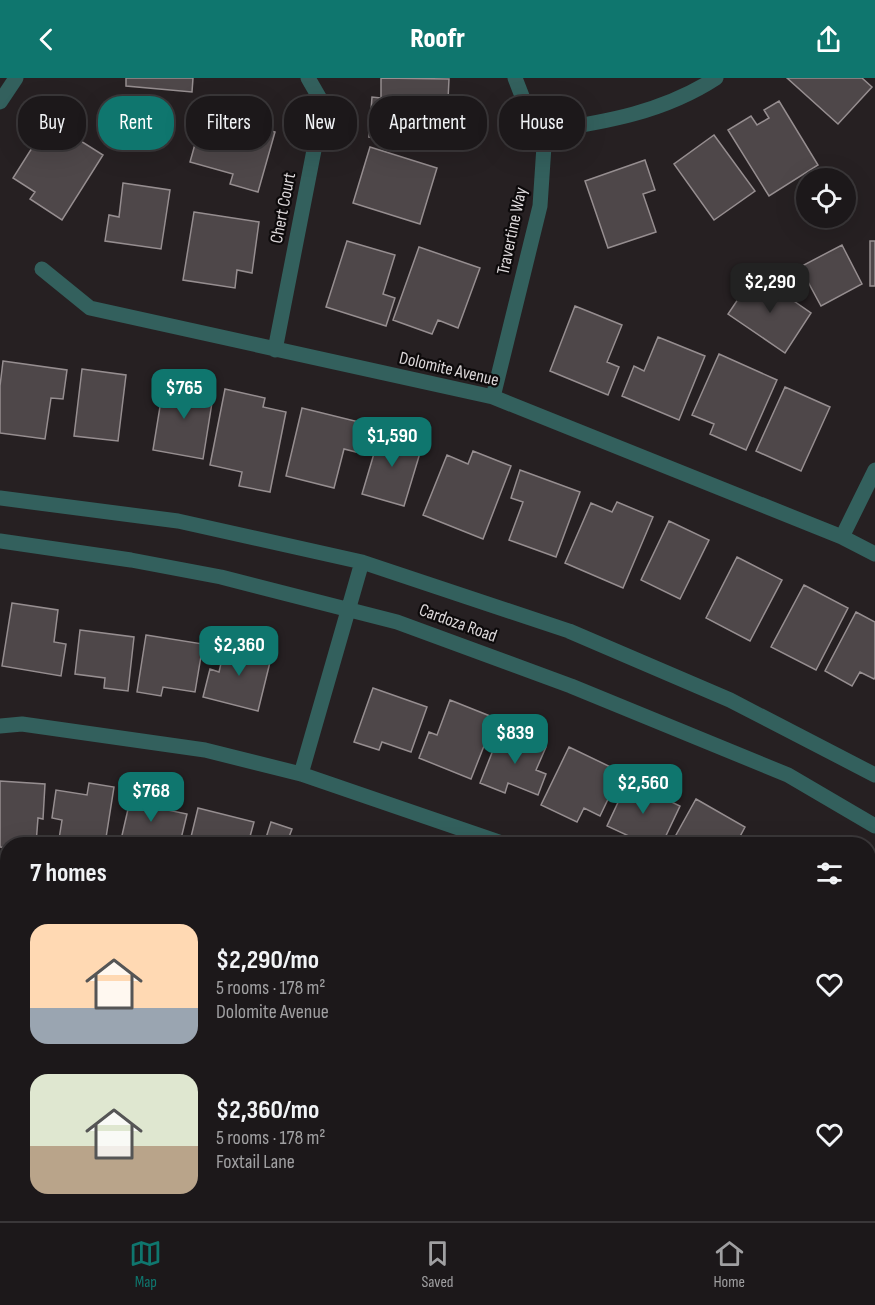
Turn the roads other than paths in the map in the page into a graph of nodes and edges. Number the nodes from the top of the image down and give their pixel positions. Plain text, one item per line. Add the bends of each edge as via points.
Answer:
1 (16, 78) edge
2 (308, 78) edge
3 (515, 78) edge
4 (716, 78) edge
5 (522, 96) edge
6 (0, 102) edge
7 (585, 123) edge
8 (544, 150) edge
9 (42, 269) dead end
10 (275, 350) junction
11 (493, 398) junction
12 (875, 470) edge
13 (0, 498) edge
14 (842, 537) junction
15 (0, 541) edge
16 (875, 554) edge
17 (362, 562) junction
18 (348, 608) junction
19 (0, 726) edge
20 (301, 774) junction
21 (875, 775) edge
22 (875, 826) edge
23 (485, 837) edge

1 - 6 street
2 - 10 street, Chert Court via 323,104
3 - 5 street
4 - 7 street via 690,94 646,112
8 - 11 street, Travertine Way via 540,206
9 - 10 street, Dolomite Avenue via 90,308
10 - 11 street, Dolomite Avenue
11 - 14 street, Dolomite Avenue
12 - 14 street
13 - 17 street, Cardoza Road via 178,521
14 - 16 street, Dolomite Avenue
15 - 18 street, Cardoza Road via 221,577
17 - 18 street
17 - 21 street, Cardoza Road via 569,631 730,700
18 - 20 street
18 - 22 street, Cardoza Road via 571,686 778,771
19 - 20 street via 22,724 206,750
20 - 23 street

